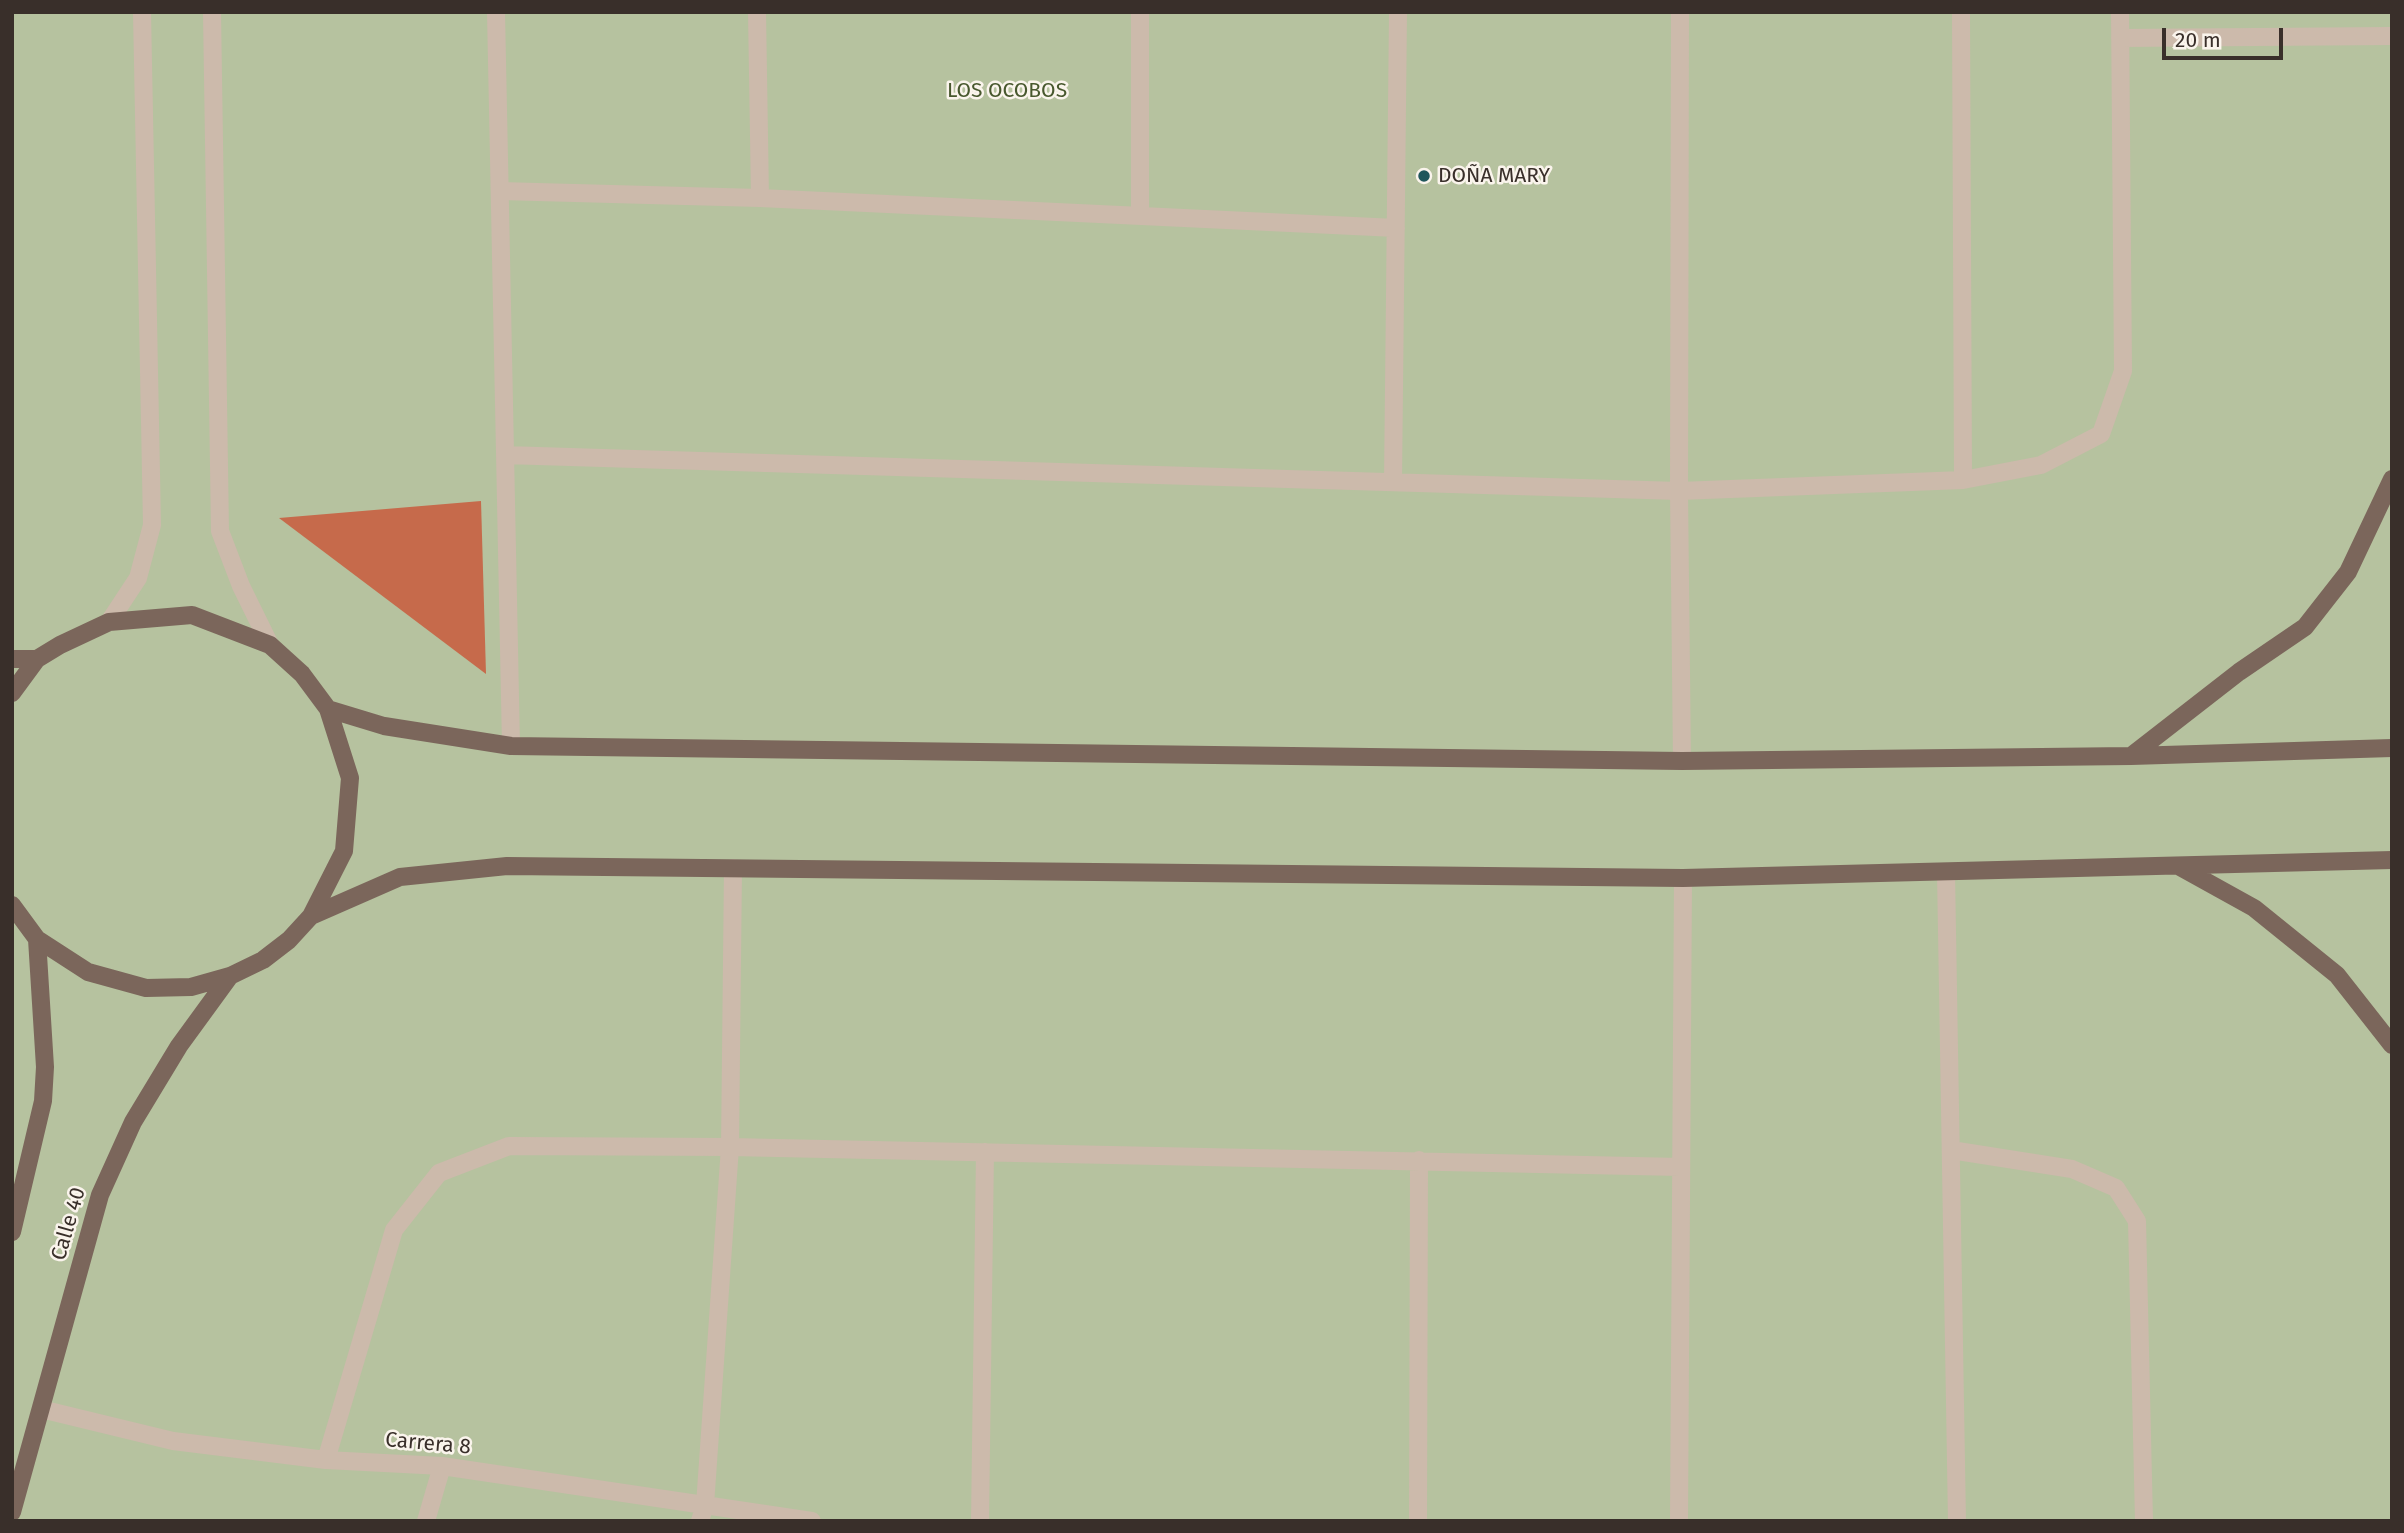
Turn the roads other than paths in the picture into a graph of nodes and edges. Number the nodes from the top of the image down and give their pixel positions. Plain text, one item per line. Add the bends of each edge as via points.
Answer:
1 (142, 12) edge
2 (212, 12) edge
3 (496, 12) edge
4 (757, 12) edge
5 (1140, 12) edge
6 (1398, 12) edge
7 (1680, 12) edge
8 (1961, 12) edge
9 (2120, 12) edge
10 (2392, 36) edge
11 (2120, 38) junction
12 (500, 191) junction
13 (760, 198) junction
14 (1140, 216) junction
15 (1396, 228) junction
16 (505, 455) junction
17 (2392, 479) edge
18 (1963, 480) junction
19 (1393, 482) junction
20 (1679, 491) junction
21 (109, 622) junction
22 (270, 645) junction
23 (12, 659) edge
24 (37, 659) junction
25 (12, 693) edge
26 (328, 709) junction
27 (510, 746) junction
28 (2392, 748) edge
29 (2132, 757) junction
30 (1682, 761) junction
31 (2392, 860) edge
32 (2180, 867) junction
33 (733, 868) junction
34 (1946, 872) junction
35 (1682, 878) junction
36 (12, 905) edge
37 (311, 916) junction
38 (37, 939) junction
39 (230, 976) junction
40 (2392, 1045) edge
41 (730, 1147) junction
42 (1951, 1150) junction
43 (985, 1152) junction
44 (1419, 1160) junction
45 (1681, 1167) junction
46 (12, 1232) edge
47 (41, 1409) junction
48 (326, 1460) junction
49 (442, 1466) junction
50 (12, 1512) edge
51 (703, 1513) edge
52 (426, 1521) edge
53 (812, 1521) edge
54 (980, 1521) edge
55 (1418, 1521) edge
56 (1679, 1521) edge
57 (1957, 1521) edge
58 (2144, 1521) edge

1 - 21 street via 152,525 138,578
2 - 22 street via 220,531
3 - 12 street
4 - 13 street
5 - 14 street
6 - 15 street
7 - 20 street
8 - 18 street
9 - 11 street
10 - 11 street
11 - 18 street via 2123,371 2101,435 2041,465
12 - 13 street
12 - 16 street
13 - 14 street
14 - 15 street
15 - 19 street
16 - 19 street
16 - 27 street
17 - 29 main road via 2348,572 2305,626
18 - 20 street
19 - 20 street
20 - 30 street
21 - 22 main road via 192,615
21 - 24 main road
22 - 26 main road via 302,674
23 - 24 main road
24 - 25 main road
26 - 27 main road via 384,726
26 - 37 main road via 350,778 344,851
27 - 30 main road
28 - 29 main road
29 - 30 main road
31 - 32 main road
32 - 34 main road
32 - 40 main road via 2254,908 2337,975
33 - 35 main road
33 - 37 main road via 508,866 400,877
33 - 41 street
34 - 35 main road
34 - 42 street
35 - 45 street
36 - 38 main road
37 - 39 main road via 263,960
38 - 39 main road via 88,972 146,988 191,987
38 - 46 main road via 46,1067 43,1101
39 - 47 main road, Calle 40 via 139,1111 100,1195
41 - 43 street
41 - 48 street via 509,1146 439,1172 394,1230
41 - 51 street
42 - 57 street
42 - 58 street via 2071,1169 2116,1188 2137,1221
43 - 44 street
43 - 54 street
44 - 45 street
44 - 55 street
45 - 56 street
47 - 48 street, Carrera 8 via 173,1441
47 - 50 main road, Calle 40
48 - 49 street, Carrera 8
49 - 51 street, Carrera 8
49 - 52 street
51 - 53 street, Carrera 8

